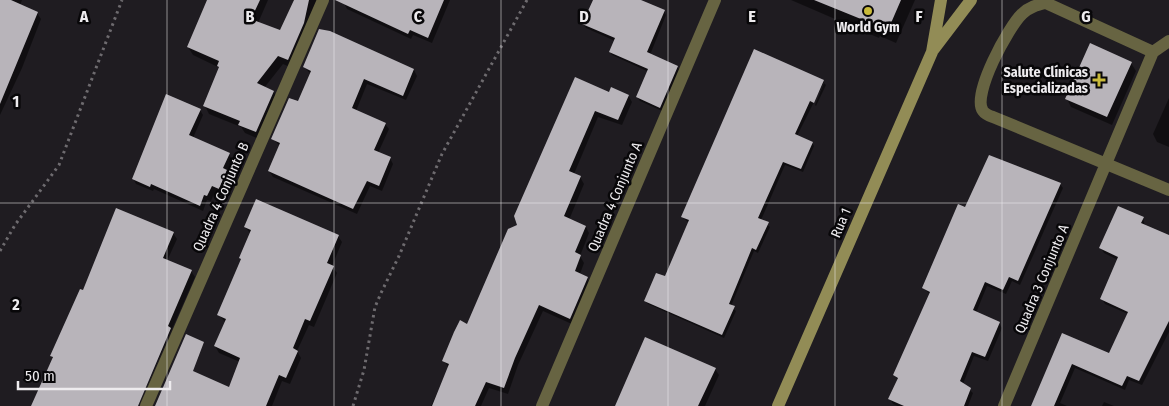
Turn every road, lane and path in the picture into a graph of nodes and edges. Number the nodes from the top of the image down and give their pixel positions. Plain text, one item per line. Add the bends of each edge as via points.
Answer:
1 (122, 0) edge
2 (323, 0) edge
3 (527, 0) edge
4 (715, 0) edge
5 (941, 0) edge
6 (971, 0) edge
7 (1169, 41) edge
8 (932, 52) junction
9 (1153, 52) junction
10 (1108, 164) junction
11 (1169, 190) edge
12 (0, 251) edge
13 (146, 406) edge
14 (353, 406) edge
15 (542, 406) edge
16 (778, 406) edge
17 (1004, 406) edge

1 - 12 path via 59,165
2 - 13 street, Quadra 4 Conjunto B
3 - 14 path via 442,154 378,300
4 - 15 street, Quadra 4 Conjunto A
5 - 8 street
6 - 8 street
7 - 9 street
8 - 16 street, Rua 1
9 - 10 street, Quadra 3 Conjunto A
9 - 10 street via 1046,3 1022,13 1004,37 992,65 982,92 980,105 983,112
10 - 11 street
10 - 17 street, Quadra 3 Conjunto A

